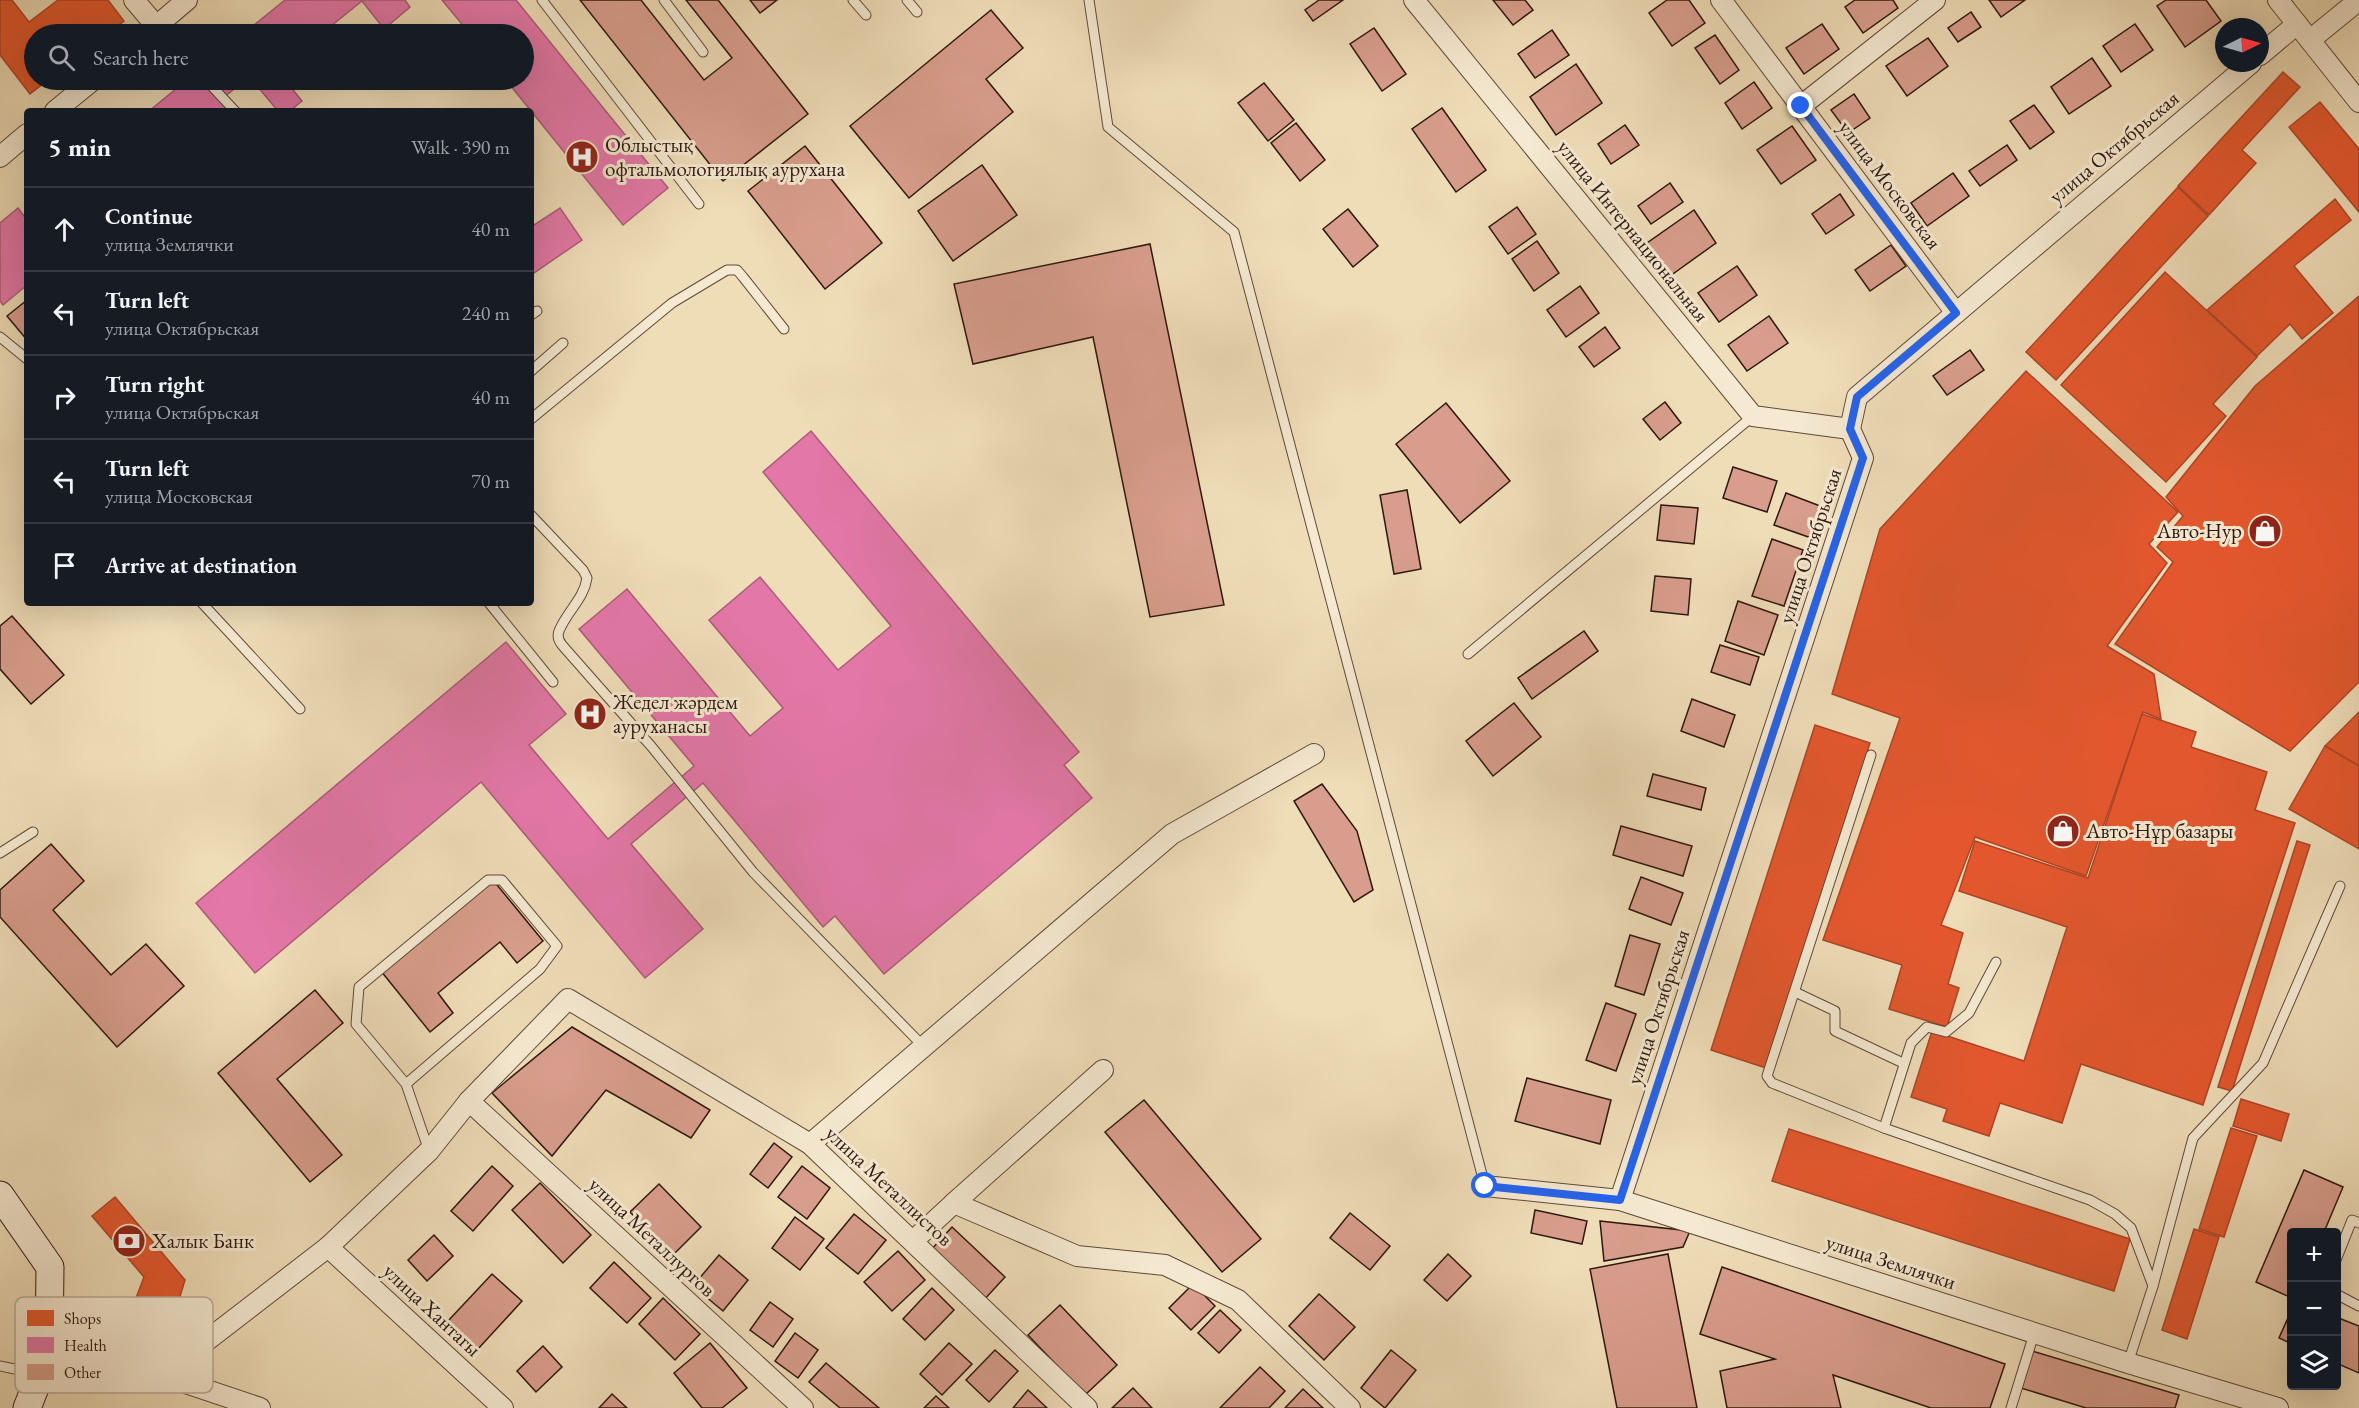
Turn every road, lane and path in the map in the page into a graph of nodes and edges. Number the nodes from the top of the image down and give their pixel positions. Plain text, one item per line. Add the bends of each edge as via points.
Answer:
1 (134, 0) edge
2 (187, 0) edge
3 (542, 0) edge
4 (664, 0) edge
5 (853, 0) edge
6 (907, 0) edge
7 (1089, 0) edge
8 (1414, 0) edge
9 (1721, 0) edge
10 (1935, 0) edge
11 (2278, 0) edge
12 (2359, 0) edge
13 (917, 12) dead end
14 (866, 15) dead end
15 (150, 24) edge
16 (164, 24) edge
17 (2297, 24) junction
18 (2310, 40) junction
19 (2269, 47) edge
20 (703, 52) dead end
21 (2240, 72) edge
22 (81, 90) edge
23 (215, 90) edge
24 (2359, 102) edge
25 (1801, 106) junction
26 (59, 108) edge
27 (232, 108) edge
28 (24, 136) edge
29 (0, 156) edge
30 (699, 204) dead end
31 (1956, 313) junction
32 (784, 329) dead end
33 (0, 337) edge
34 (562, 343) dead end
35 (24, 357) edge
36 (534, 367) edge
37 (1753, 416) junction
38 (534, 417) edge
39 (1850, 429) junction
40 (534, 518) edge
41 (205, 606) edge
42 (491, 606) edge
43 (1468, 654) dead end
44 (553, 682) dead end
45 (300, 709) dead end
46 (1314, 754) dead end
47 (1871, 755) dead end
48 (33, 831) dead end
49 (0, 853) edge
50 (2340, 886) dead end
51 (1996, 962) dead end
52 (1795, 992) junction
53 (924, 1047) junction
54 (1904, 1063) junction
55 (1103, 1070) dead end
56 (406, 1084) junction
57 (469, 1101) junction
58 (1884, 1128) junction
59 (810, 1144) junction
60 (429, 1151) junction
61 (1485, 1186) joint
62 (4, 1199) edge
63 (1620, 1200) junction
64 (954, 1203) junction
65 (2359, 1223) edge
66 (912, 1241) junction
67 (328, 1247) junction
68 (2341, 1249) edge
69 (2153, 1286) junction
70 (2341, 1296) edge
71 (48, 1297) edge
72 (2359, 1306) edge
73 (2034, 1334) junction
74 (213, 1336) edge
75 (2128, 1364) junction
76 (15, 1365) edge
77 (0, 1366) edge
78 (213, 1392) edge
79 (33, 1393) edge
80 (27, 1408) edge
81 (260, 1408) edge
82 (503, 1408) edge
83 (803, 1408) edge
84 (1087, 1408) edge
85 (1350, 1408) edge
86 (2011, 1408) edge
87 (2278, 1408) edge

1 - 15 street
2 - 16 street
3 - 30 lane
4 - 20 lane
5 - 14 lane
6 - 13 lane
7 - 61 lane via 1108,127 1234,232
8 - 37 street, улица Интернациональная
9 - 25 street, улица Московская
10 - 25 street
11 - 17 street
12 - 18 street
17 - 18 street
17 - 19 street
18 - 24 street
21 - 31 street, улица Октябрьская
22 - 26 street
23 - 27 lane
25 - 31 street, улица Московская
28 - 29 street
31 - 39 street, улица Октябрьская via 1857,397
32 - 38 lane via 737,270 727,270 672,303
33 - 35 lane
34 - 36 lane
37 - 39 street
37 - 43 lane
39 - 63 street, улица Октябрьская via 1863,458
40 - 53 lane via 587,578 558,640 753,872
41 - 45 lane
42 - 44 lane
46 - 53 street via 1172,834
47 - 52 lane
48 - 49 lane
50 - 69 lane via 2263,1063 2193,1138
51 - 54 lane via 1969,1013 1946,1032 1927,1027 1911,1043
52 - 54 lane via 1835,1011 1835,1031
52 - 58 lane via 1767,1076 1772,1083
53 - 59 street
54 - 58 lane
55 - 64 street
56 - 56 lane via 540,969 556,946 502,880 488,880 359,987 356,1024
56 - 60 lane
57 - 59 street, улица Металлистов via 568,999
57 - 60 street
57 - 83 street, улица Металлургов
58 - 69 lane via 2090,1200 2115,1214 2131,1228
59 - 66 street, улица Металлистов
60 - 67 street
61 - 63 street, улица Землячки
62 - 71 main road via 50,1267
63 - 73 street, улица Землячки
64 - 66 street
64 - 85 street via 1077,1256 1165,1265 1238,1300
65 - 68 lane via 2352,1220
66 - 84 street, улица Металлистов
67 - 74 street
67 - 82 street, улица Хантагы
69 - 75 lane
70 - 72 lane
73 - 75 street, улица Землячки
73 - 86 lane
75 - 87 street, улица Землячки
76 - 77 lane
78 - 81 street
79 - 80 main road

